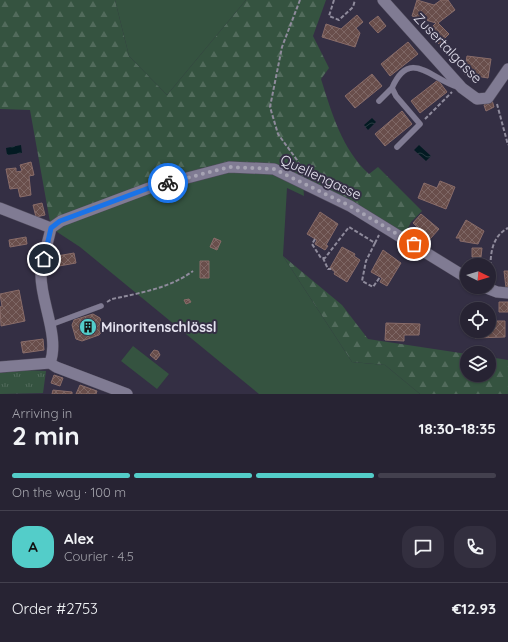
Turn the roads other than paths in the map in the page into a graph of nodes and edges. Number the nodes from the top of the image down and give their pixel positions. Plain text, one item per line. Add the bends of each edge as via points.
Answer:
1 (383, 0) edge
2 (508, 69) edge
3 (460, 87) junction
4 (392, 88) junction
5 (379, 101) dead end
6 (397, 147) dead end
7 (0, 208) edge
8 (51, 228) junction
9 (460, 274) edge
10 (496, 291) edge
11 (508, 292) edge
12 (101, 306) road end
13 (50, 326) junction
14 (50, 363) junction
15 (0, 366) edge
16 (127, 394) edge

1 - 3 street, Zusertalgasse
2 - 3 street, Zusertalgasse via 488,98 477,99
3 - 4 lane via 418,67 407,69 399,75
4 - 5 lane
4 - 6 lane via 420,124
7 - 8 street
8 - 9 street, Quellengasse via 60,221 149,188 229,167 274,169 350,206
8 - 13 street via 41,274
10 - 11 street
12 - 13 lane
13 - 14 street via 53,355
14 - 15 street
14 - 16 street

